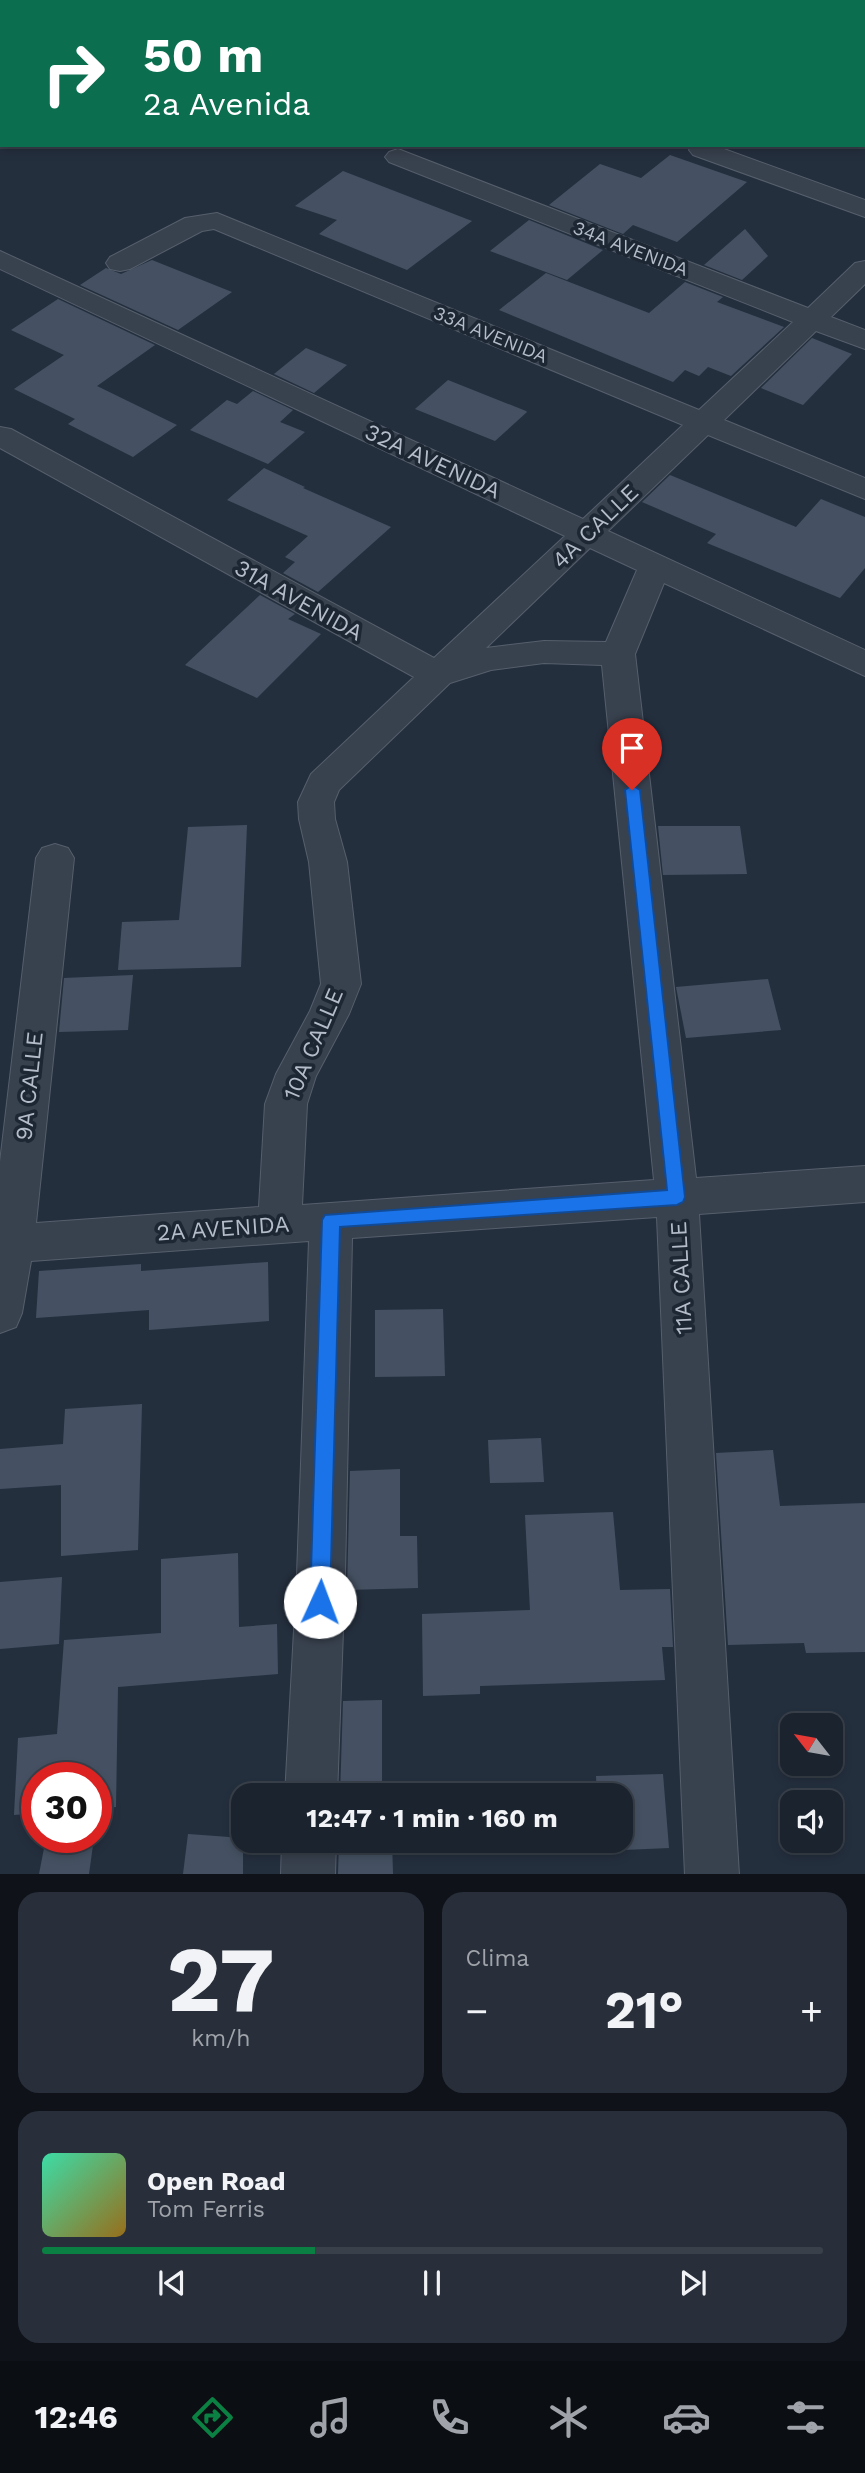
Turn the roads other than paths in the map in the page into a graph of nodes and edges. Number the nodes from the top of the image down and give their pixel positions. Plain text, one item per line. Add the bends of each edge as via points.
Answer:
1 (702, 150) dead end
2 (398, 157) dead end
3 (865, 209) edge
4 (0, 259) edge
5 (120, 263) dead end
6 (865, 269) edge
7 (812, 319) junction
8 (865, 340) edge
9 (704, 421) junction
10 (0, 436) edge
11 (865, 489) edge
12 (587, 533) junction
13 (655, 565) junction
14 (618, 654) junction
15 (865, 664) edge
16 (438, 675) junction
17 (324, 783) joint
18 (55, 859) dead end
19 (865, 1184) edge
20 (677, 1197) junction
21 (331, 1220) junction
22 (280, 1224) junction
23 (6, 1243) edge
24 (0, 1313) edge
25 (312, 1783) edge
26 (309, 1853) edge
27 (308, 1874) edge
28 (712, 1874) edge

1 - 3 street
2 - 7 street, 34A AVENIDA
4 - 12 street, 32A AVENIDA
5 - 9 street, 33A AVENIDA via 195,223 217,221
6 - 7 street, 4A CALLE
7 - 8 street, 34A AVENIDA
7 - 9 street, 4A CALLE
9 - 11 street, 33A AVENIDA
9 - 12 street, 4A CALLE
10 - 16 street, 31A AVENIDA
12 - 13 street, 32A AVENIDA
12 - 16 street, 4A CALLE
13 - 14 street, 11A CALLE
13 - 15 street, 32A AVENIDA
14 - 16 street via 544,652 489,659
14 - 20 street, 11A CALLE
16 - 17 street, 4A CALLE
17 - 22 street, 10A CALLE via 316,802 317,819 328,862 341,984 286,1104
18 - 23 street, 9A CALLE
19 - 20 street, 2A AVENIDA
20 - 21 street, 2A AVENIDA
20 - 28 street, 11A CALLE
21 - 22 street, 2A AVENIDA
21 - 25 street
22 - 23 street, 2A AVENIDA
23 - 24 street, 9A CALLE
26 - 27 street

